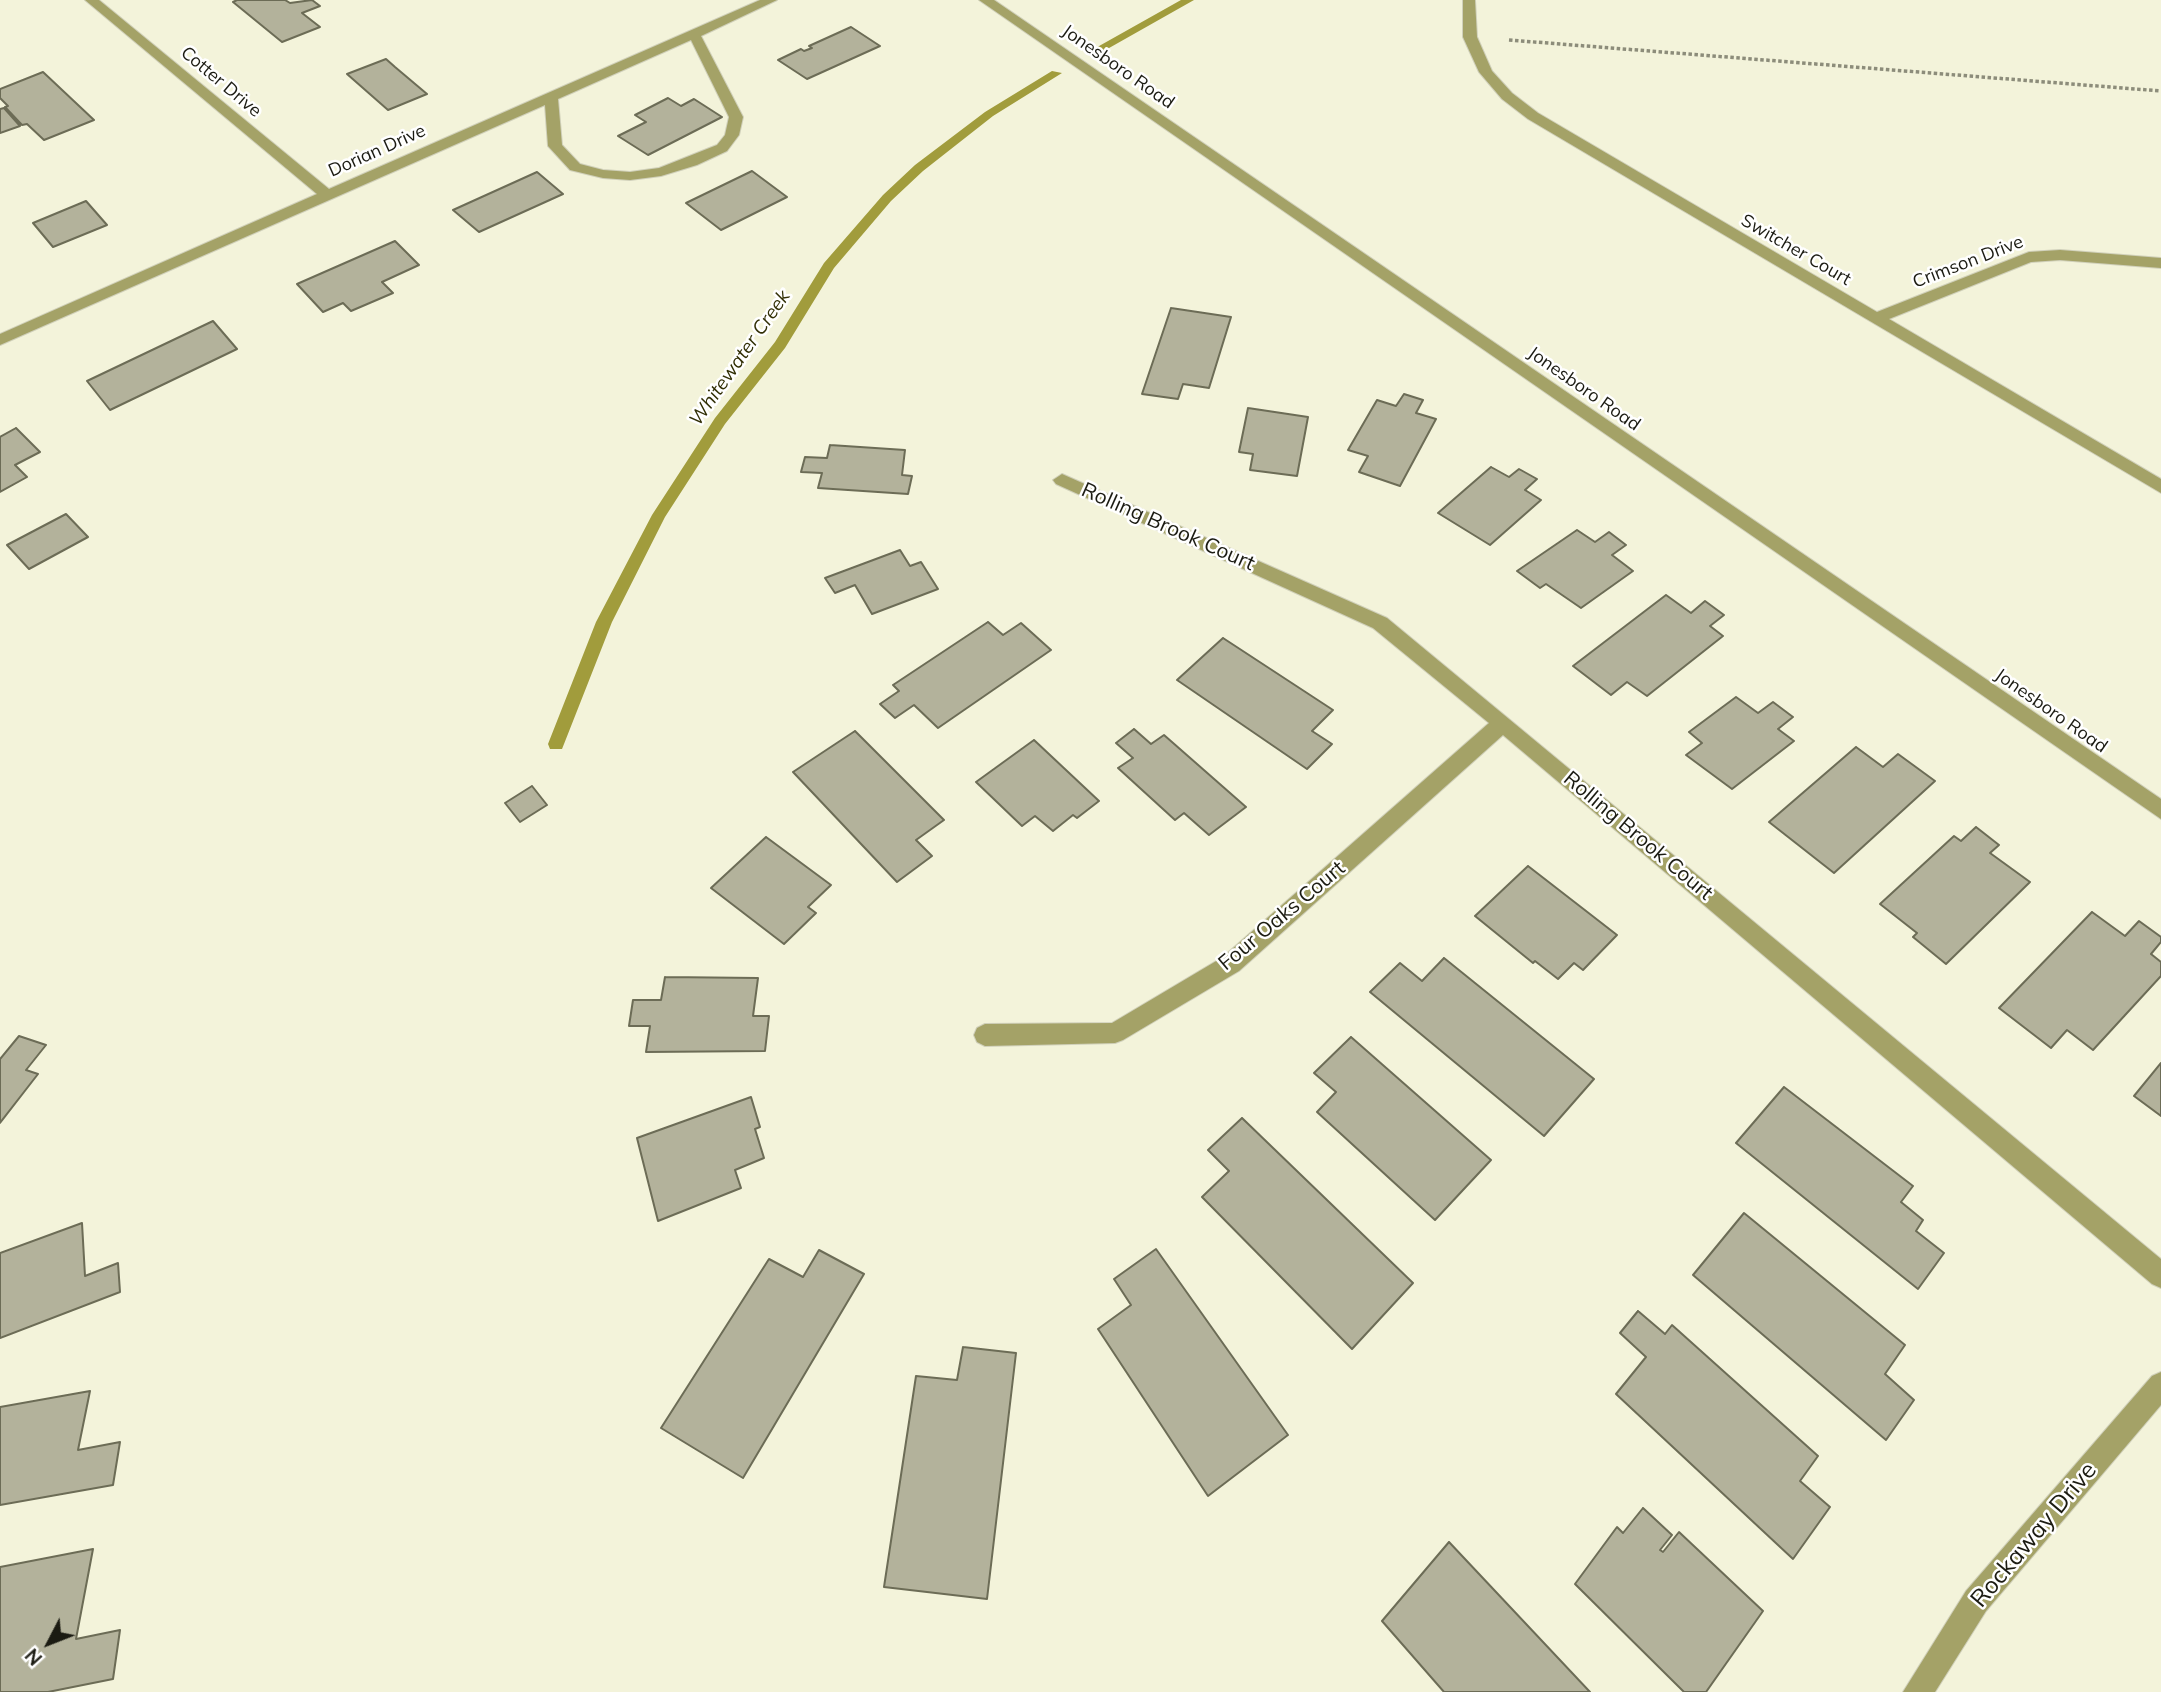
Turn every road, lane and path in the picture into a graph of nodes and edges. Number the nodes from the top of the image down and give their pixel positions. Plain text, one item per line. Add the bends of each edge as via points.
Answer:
1 (90, 0) edge
2 (771, 0) edge
3 (985, 0) edge
4 (1469, 0) edge
5 (694, 34) junction
6 (1470, 37) junction
7 (2161, 91) edge
8 (551, 96) junction
9 (327, 195) junction
10 (2161, 263) edge
11 (1874, 318) junction
12 (0, 340) edge
13 (1062, 480) dead end
14 (2161, 488) edge
15 (1503, 723) junction
16 (2161, 810) edge
17 (985, 1035) dead end
18 (2161, 1275) edge
19 (2161, 1385) edge
20 (1918, 1692) edge

1 - 9 street, Cotter Drive
2 - 5 street, Dorian Drive
3 - 16 street, Jonesboro Road
4 - 6 street, Switcher Court
5 - 8 street, Dorian Drive
5 - 8 street via 736,117 732,135 722,148 692,162 630,176 575,167 555,146
6 - 7 path
6 - 11 street, Switcher Court via 1486,72 1533,116
8 - 9 street, Dorian Drive
9 - 12 street, Dorian Drive
10 - 11 street, Crimson Drive via 2029,257
11 - 14 street, Switcher Court
13 - 15 street, Rolling Brook Court via 1380,623
15 - 17 street, Four Oaks Court via 1231,964 1115,1033
15 - 18 street, Rolling Brook Court
19 - 20 street, Rockaway Drive via 1976,1601

